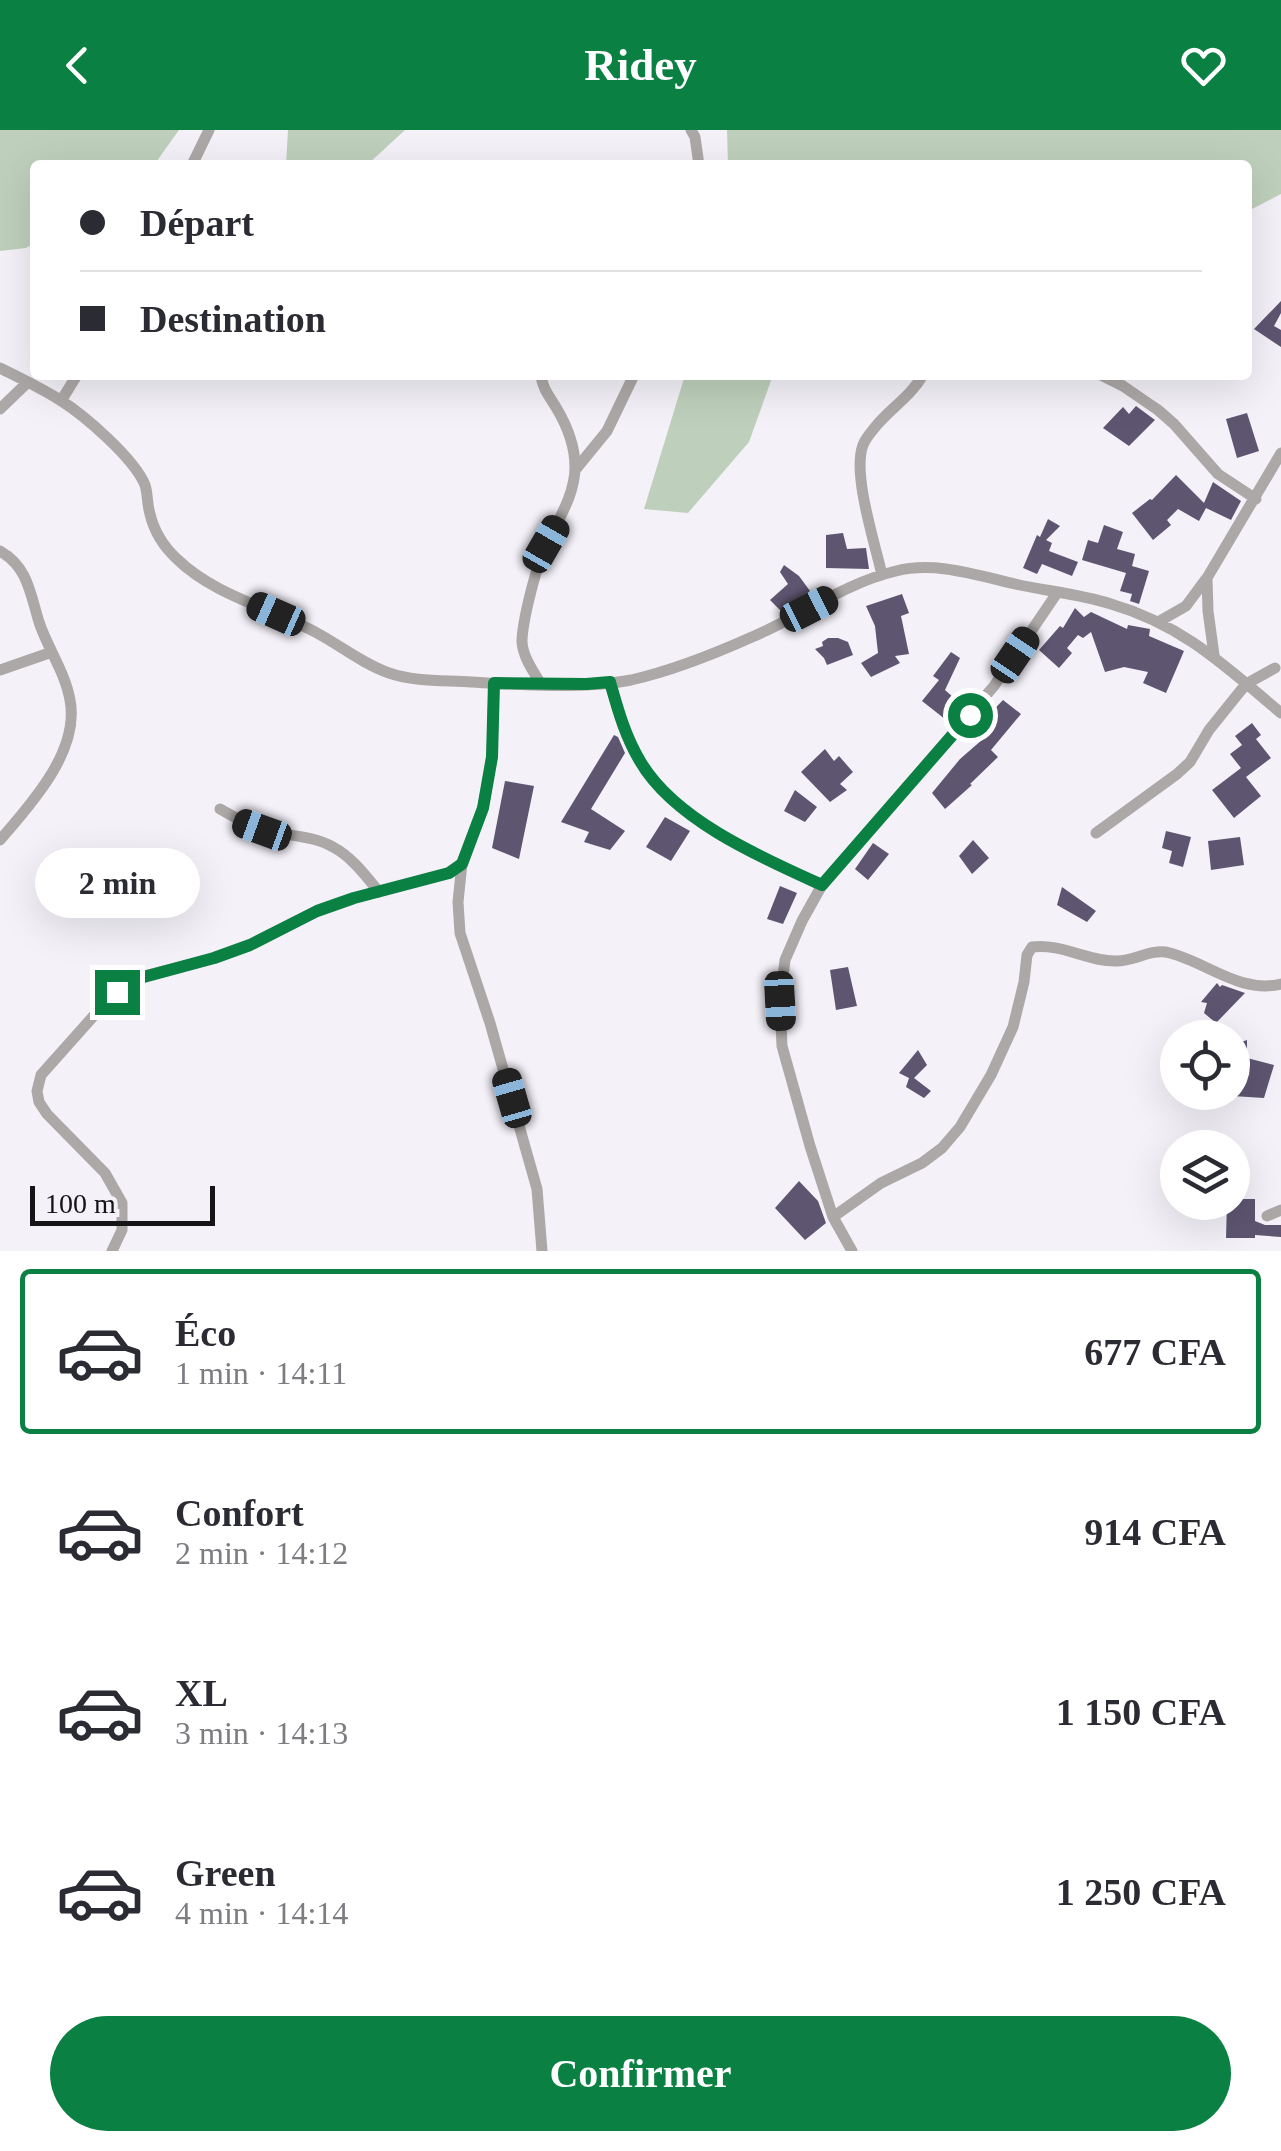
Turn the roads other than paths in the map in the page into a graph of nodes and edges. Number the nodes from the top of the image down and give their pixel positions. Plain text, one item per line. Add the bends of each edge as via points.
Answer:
1 (208, 130) edge
2 (691, 130) edge
3 (194, 160) edge
4 (698, 160) edge
5 (0, 368) edge
6 (74, 380) edge
7 (542, 380) edge
8 (632, 380) edge
9 (919, 380) edge
10 (1111, 380) edge
11 (28, 382) junction
12 (62, 401) junction
13 (0, 408) edge
14 (1279, 461) edge
15 (576, 469) junction
16 (1256, 499) junction
17 (0, 551) edge
18 (882, 574) junction
19 (1207, 578) junction
20 (1057, 592) junction
21 (1158, 622) junction
22 (52, 652) junction
23 (1214, 655) junction
24 (1274, 668) dead end
25 (0, 670) edge
26 (610, 682) junction
27 (494, 683) junction
28 (540, 684) junction
29 (1246, 684) junction
30 (1281, 713) edge
31 (220, 809) dead end
32 (1096, 833) dead end
33 (0, 840) edge
34 (462, 864) junction
35 (822, 885) junction
36 (379, 892) junction
37 (1281, 984) edge
38 (1281, 1210) edge
39 (1267, 1216) dead end
40 (833, 1217) junction
41 (112, 1251) edge
42 (542, 1251) edge
43 (852, 1251) edge

1 - 3 street
2 - 4 street
5 - 11 street
6 - 12 street
7 - 15 street via 570,437
8 - 15 street via 607,431
9 - 18 street via 863,444 864,498
10 - 16 street via 1158,410 1218,474
11 - 12 street
11 - 13 street
12 - 27 street via 136,468 158,537 204,580 389,673
14 - 16 street
15 - 28 street via 536,568 522,642
16 - 19 street
17 - 22 street via 22,568
18 - 20 street via 925,567
18 - 26 street via 752,637
19 - 21 street via 1186,606
19 - 23 street
20 - 21 street
20 - 35 street via 994,686
21 - 23 street
22 - 25 street
22 - 33 street via 71,703 70,729 58,762
23 - 29 street
24 - 29 street
26 - 28 street
26 - 35 street via 624,732 661,790 769,862
27 - 28 street
27 - 34 street via 483,808
29 - 30 street
29 - 32 street via 1190,762
31 - 36 street via 262,830 336,848
34 - 36 street
34 - 42 street via 460,932 537,1189
35 - 40 street via 786,960 780,1001 782,1046
36 - 41 street via 317,911 214,958 140,978 117,992 41,1075 39,1102 104,1173 122,1203 122,1230
37 - 40 street via 1238,981 1159,951 1122,962 1032,947 1014,1026 960,1126 922,1164
38 - 39 street
40 - 43 street

